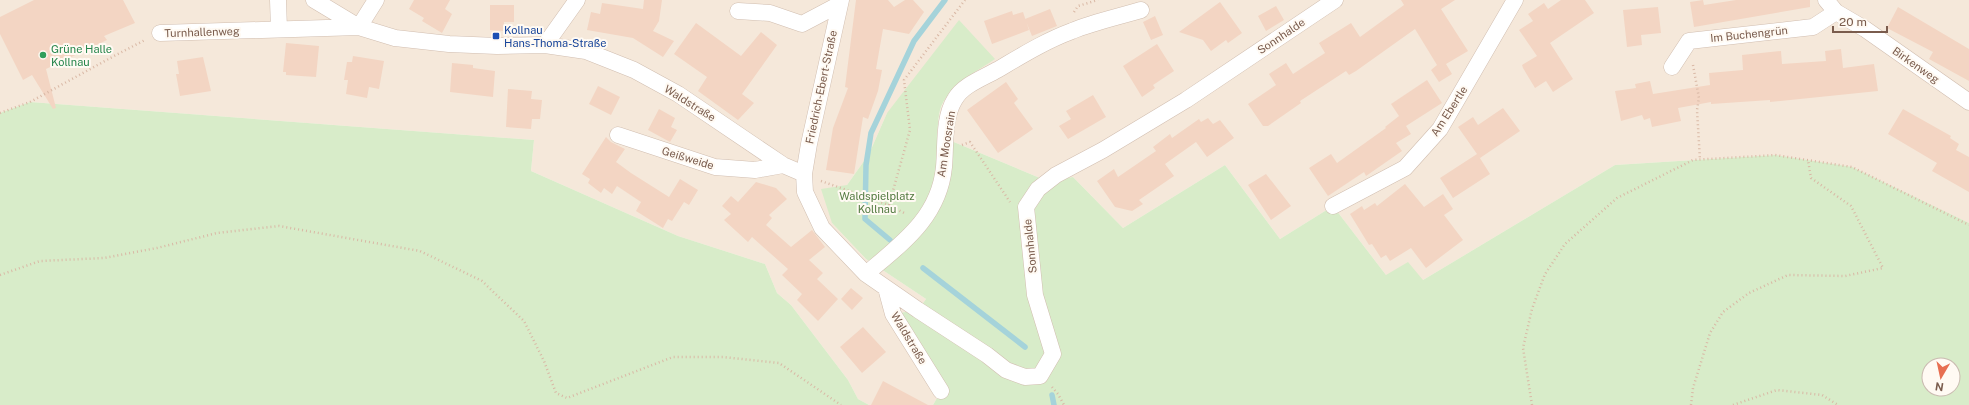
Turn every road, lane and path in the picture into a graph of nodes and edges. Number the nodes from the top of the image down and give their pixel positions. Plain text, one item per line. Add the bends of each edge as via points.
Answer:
1 (278, 0) edge
2 (314, 0) edge
3 (376, 0) edge
4 (577, 0) edge
5 (965, 0) edge
6 (1334, 0) edge
7 (1515, 0) edge
8 (840, 2) edge
9 (1831, 6) edge
10 (1141, 10) dead end
11 (738, 11) dead end
12 (359, 27) junction
13 (280, 29) junction
14 (160, 33) joint
15 (1689, 41) junction
16 (545, 45) junction
17 (1672, 67) dead end
18 (1969, 102) edge
19 (0, 113) edge
20 (618, 135) dead end
21 (970, 142) dead end
22 (1700, 160) junction
23 (1808, 160) junction
24 (783, 165) junction
25 (804, 174) junction
26 (1012, 204) dead end
27 (889, 205) junction
28 (1333, 206) dead end
29 (897, 210) dead end
30 (1969, 225) edge
31 (866, 274) junction
32 (0, 275) edge
33 (886, 288) junction
34 (1040, 376) junction
35 (941, 391) dead end
36 (841, 405) edge
37 (1064, 405) edge
38 (1532, 405) edge
39 (1691, 405) edge
40 (1733, 405) edge
41 (1838, 405) edge

1 - 13 street
2 - 12 street, Waldstraße
3 - 12 street
4 - 16 street
5 - 27 path via 904,80 910,130
6 - 34 street, Sonnhalde via 1186,100 1056,175 1038,189 1026,207 1035,295 1053,354
7 - 28 street, Am Ebertle via 1440,129 1425,146 1405,168
8 - 11 street via 802,24 770,13
8 - 25 street, Friedrich-Ebert-Straße
9 - 15 street, Im Buchengrün via 1812,27
9 - 18 street, Birkenweg
10 - 31 street, Am Moosrain via 1066,33 1042,44 968,86 955,98 949,112 943,170 935,197 922,224
12 - 13 street, Turnhallenweg
12 - 16 street, Waldstraße via 395,38 449,44
13 - 14 street, Turnhallenweg
14 - 19 path, Turnhallenweg via 30,102
15 - 17 street
15 - 22 path via 1699,98 1697,110
16 - 24 street, Waldstraße via 586,51 634,70 678,94
20 - 24 street, Geißweide via 715,167 755,170
21 - 26 path
22 - 23 path via 1775,155
22 - 38 path via 1693,160 1617,198 1565,244 1545,274 1532,309 1523,348
23 - 30 path via 1852,167
23 - 39 path via 1810,178 1851,206 1883,268 1845,276 1788,275 1749,293 1723,312 1710,333 1693,388
24 - 25 street, Waldstraße
25 - 27 path
25 - 31 street via 805,192 822,228
27 - 29 path
31 - 33 street
32 - 36 path via 40,261 104,258 217,233 279,226 420,251 482,281 524,321 544,361 556,393 567,398 673,356 723,357 779,363
33 - 34 street via 1006,370 1025,377
33 - 35 street, Waldstraße via 893,314
34 - 37 path via 1058,394
40 - 41 path via 1777,390 1822,395

